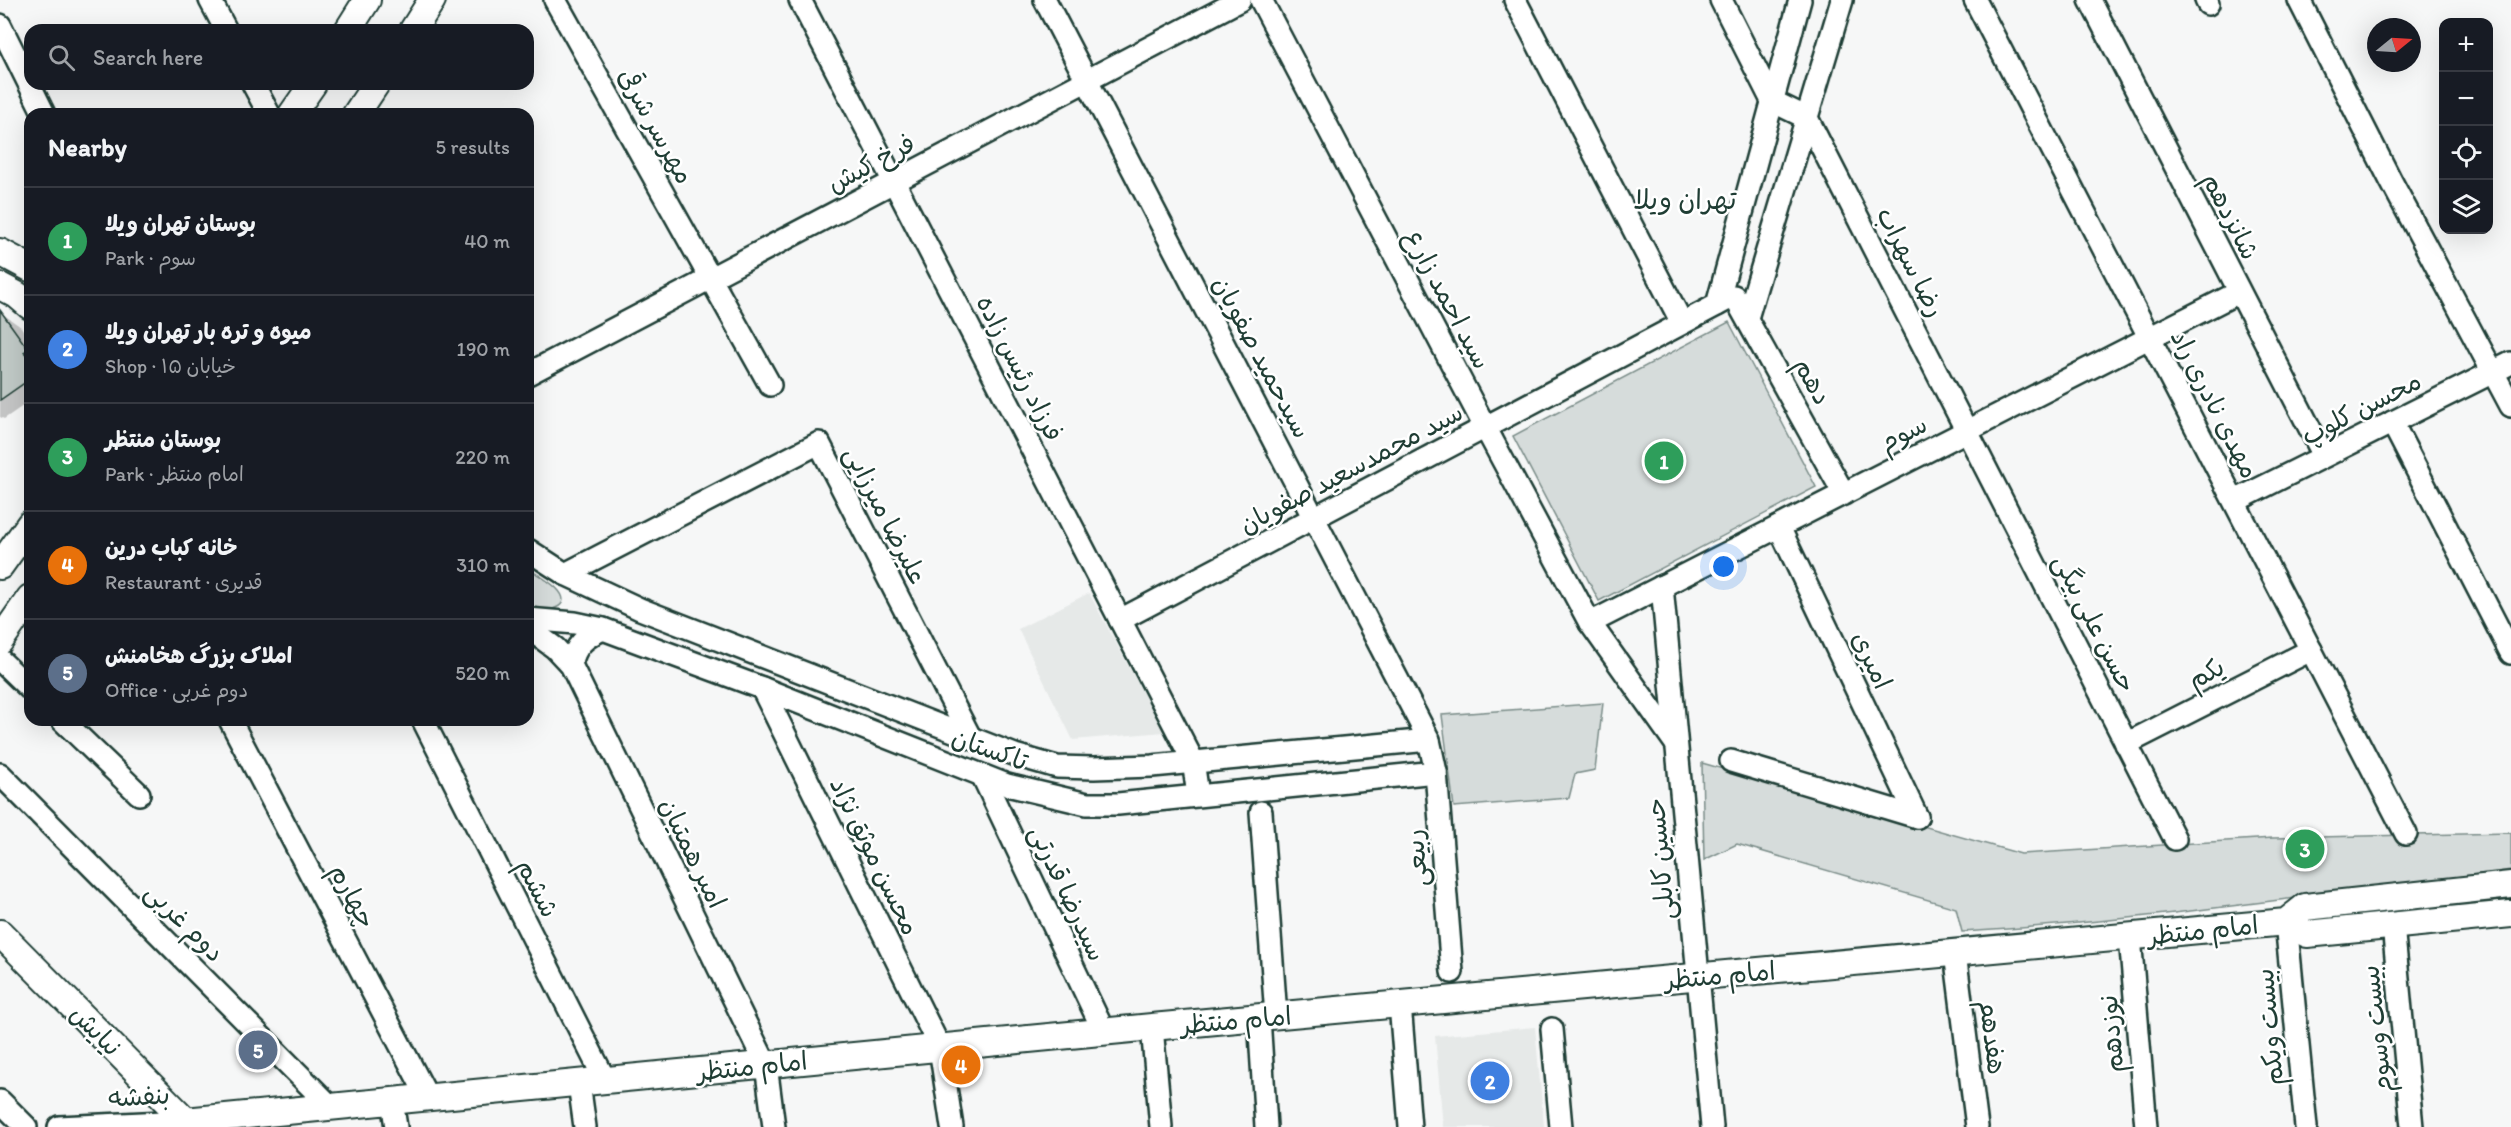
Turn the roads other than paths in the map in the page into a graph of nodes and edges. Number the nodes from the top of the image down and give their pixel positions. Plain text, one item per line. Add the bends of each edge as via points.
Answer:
1 (210, 0) edge
2 (368, 0) edge
3 (432, 0) edge
4 (555, 0) edge
5 (800, 0) edge
6 (1045, 0) edge
7 (1239, 0) edge
8 (1261, 0) edge
9 (1515, 0) edge
10 (1721, 0) edge
11 (1800, 0) edge
12 (1842, 0) edge
13 (1976, 0) edge
14 (2090, 0) edge
15 (2299, 0) edge
16 (223, 24) edge
17 (352, 24) edge
18 (417, 24) edge
19 (0, 25) edge
20 (24, 74) edge
21 (1087, 80) junction
22 (32, 90) edge
23 (257, 90) edge
24 (309, 90) edge
25 (372, 90) edge
26 (1772, 101) junction
27 (41, 108) edge
28 (266, 108) edge
29 (296, 108) edge
30 (360, 108) edge
31 (1807, 118) junction
32 (894, 182) junction
33 (0, 252) edge
34 (24, 265) edge
35 (710, 278) junction
36 (0, 286) edge
37 (2239, 292) junction
38 (1726, 300) junction
39 (24, 301) edge
40 (1747, 318) junction
41 (1682, 323) junction
42 (2150, 338) junction
43 (2502, 367) edge
44 (534, 371) edge
45 (770, 385) dead end
46 (2511, 406) edge
47 (2392, 422) junction
48 (1485, 427) junction
49 (1967, 431) junction
50 (2324, 456) junction
51 (1844, 494) junction
52 (2235, 501) junction
53 (1315, 517) junction
54 (1779, 527) junction
55 (24, 532) edge
56 (534, 554) edge
57 (0, 566) edge
58 (565, 574) junction
59 (1662, 586) junction
60 (24, 607) edge
61 (538, 620) edge
62 (1120, 620) junction
63 (1590, 623) junction
64 (603, 628) junction
65 (534, 632) edge
66 (721, 640) junction
67 (0, 641) edge
68 (2311, 650) junction
69 (2511, 653) edge
70 (0, 660) edge
71 (571, 665) junction
72 (709, 668) junction
73 (24, 683) edge
74 (762, 688) junction
75 (68, 726) edge
76 (233, 726) edge
77 (426, 726) edge
78 (970, 737) junction
79 (1429, 740) junction
80 (1676, 744) junction
81 (2126, 744) junction
82 (1193, 761) junction
83 (1731, 761) dead end
84 (1436, 772) junction
85 (0, 774) edge
86 (983, 777) junction
87 (139, 794) dead end
88 (1198, 795) junction
89 (1261, 812) dead end
90 (2406, 834) dead end
91 (2175, 839) dead end
92 (2511, 885) edge
93 (2511, 914) edge
94 (2286, 922) junction
95 (2393, 926) junction
96 (0, 933) edge
97 (2130, 937) junction
98 (1955, 953) junction
99 (1452, 972) dead end
100 (1698, 977) junction
101 (1400, 1004) junction
102 (1267, 1017) junction
103 (1152, 1027) junction
104 (1552, 1029) dead end
105 (1104, 1032) junction
106 (940, 1048) junction
107 (766, 1065) junction
108 (605, 1080) junction
109 (579, 1083) junction
110 (428, 1098) junction
111 (0, 1101) edge
112 (392, 1101) junction
113 (331, 1107) junction
114 (188, 1124) edge
115 (26, 1127) edge
116 (59, 1127) edge
117 (396, 1127) edge
118 (585, 1127) edge
119 (774, 1127) edge
120 (952, 1127) edge
121 (1161, 1127) edge
122 (1266, 1127) edge
123 (1410, 1127) edge
124 (1561, 1127) edge
125 (1712, 1127) edge
126 (1977, 1127) edge
127 (2146, 1127) edge
128 (2306, 1127) edge
129 (2412, 1127) edge

1 - 16 street
2 - 17 main road
3 - 18 main road
4 - 35 street, مهرسر شرقی
5 - 32 street, فرزاد رئیس زاده
6 - 21 street, سیدحمید صفویان
7 - 21 street, فرخ کیش
8 - 48 street, سید احمد زارع
9 - 41 street
10 - 26 street
11 - 26 street
12 - 31 street
13 - 42 street, مهدی نادری راد
14 - 37 street, شانزدهم
15 - 43 street
19 - 20 street
21 - 32 street, فرخ کیش
21 - 53 street, سیدحمید صفویان
22 - 27 street
23 - 28 street
24 - 29 main road
25 - 30 main road
26 - 31 street
26 - 38 street
31 - 40 street
31 - 49 street, رضا سهراب
32 - 35 street, فرخ کیش
32 - 62 street, فرزاد رئیس زاده
33 - 34 main road
35 - 44 street, فرخ کیش
35 - 45 street, مهرسر شرقی
36 - 39 main road
37 - 42 street, سوم
37 - 50 street, شانزدهم
38 - 40 street, دهم
38 - 41 street, سید محمدسعید صفویان
40 - 51 street, دهم
41 - 48 street, سید محمدسعید صفویان
42 - 49 street, سوم
42 - 52 street, مهدی نادری راد
43 - 46 street
43 - 47 street, محسن کلوپ
47 - 50 street, محسن کلوپ
47 - 69 street
48 - 53 street, سید محمدسعید صفویان
48 - 63 street, سید احمد زارع
49 - 51 street, سوم
49 - 81 street, حسن علی بیگی
50 - 52 street, محسن کلوپ
51 - 54 street, سوم
52 - 68 street, مهدی نادری راد
53 - 62 street, سید محمدسعید صفویان
53 - 79 street, سیدحمید صفویان
54 - 59 street, سوم
54 - 83 street, امیری via 1917,817
55 - 57 main road
56 - 58 street, تاکستان
58 - 66 street, تاکستان via 640,609
58 - 78 street, علیرضا میرزایی via 819,443
59 - 63 street, سوم
59 - 80 street, حسین کابلی
60 - 67 main road
61 - 64 street, تاکستان
62 - 82 street, فرزاد رئیس زاده
63 - 80 street, سید احمد زارع
64 - 71 street via 583,639
64 - 72 street, تاکستان
65 - 71 street, امیر همتیان
66 - 72 street
66 - 78 street, تاکستان
68 - 81 street, یکم
68 - 90 street, مهدی نادری راد
70 - 73 street
71 - 107 street, امیر همتیان
72 - 74 street, تاکستان
74 - 86 street, تاکستان
74 - 106 street, محسن موثق نژاد
75 - 87 street
76 - 110 street, چهارم
77 - 108 street, ششم
78 - 82 street, تاکستان via 1057,767 1106,768
79 - 82 street, تاکستان
79 - 84 street, ربیعی
80 - 100 street, حسین کابلی
81 - 91 street, حسن علی بیگی
82 - 88 street, فرزاد رئیس زاده
84 - 88 street, تاکستان
84 - 99 street, ربیعی
85 - 113 street, دوم غربی
86 - 88 street, تاکستان via 1087,804
86 - 105 street, سیدرضا قدرتی
89 - 102 street
92 - 94 main road, امام منتظر via 2305,907
93 - 95 main road, امام منتظر
94 - 95 main road, امام منتظر via 2307,934
94 - 97 main road, امام منتظر
94 - 128 street, بیست ویکم
95 - 129 street, بیست وسوم
96 - 114 main road, نیایش
97 - 98 main road, امام منتظر
97 - 127 street, نوزدهم
98 - 100 main road, امام منتظر
98 - 126 street, هفدهم
100 - 101 main road, امام منتظر
100 - 125 street, حسین کابلی
101 - 102 main road, امام منتظر
101 - 123 street
102 - 103 main road, امام منتظر
102 - 122 street
103 - 105 main road, امام منتظر
103 - 121 street
104 - 124 street
105 - 106 main road, امام منتظر
106 - 107 main road, امام منتظر
106 - 120 street, محسن موثق نژاد
107 - 108 main road, امام منتظر
107 - 119 street, امیر همتیان
108 - 109 main road, امام منتظر
109 - 110 main road, امام منتظر
109 - 118 street
110 - 112 main road, امام منتظر
111 - 115 street
112 - 113 main road, امام منتظر
112 - 117 street
113 - 114 main road, امام منتظر
114 - 116 street, بنفشه

